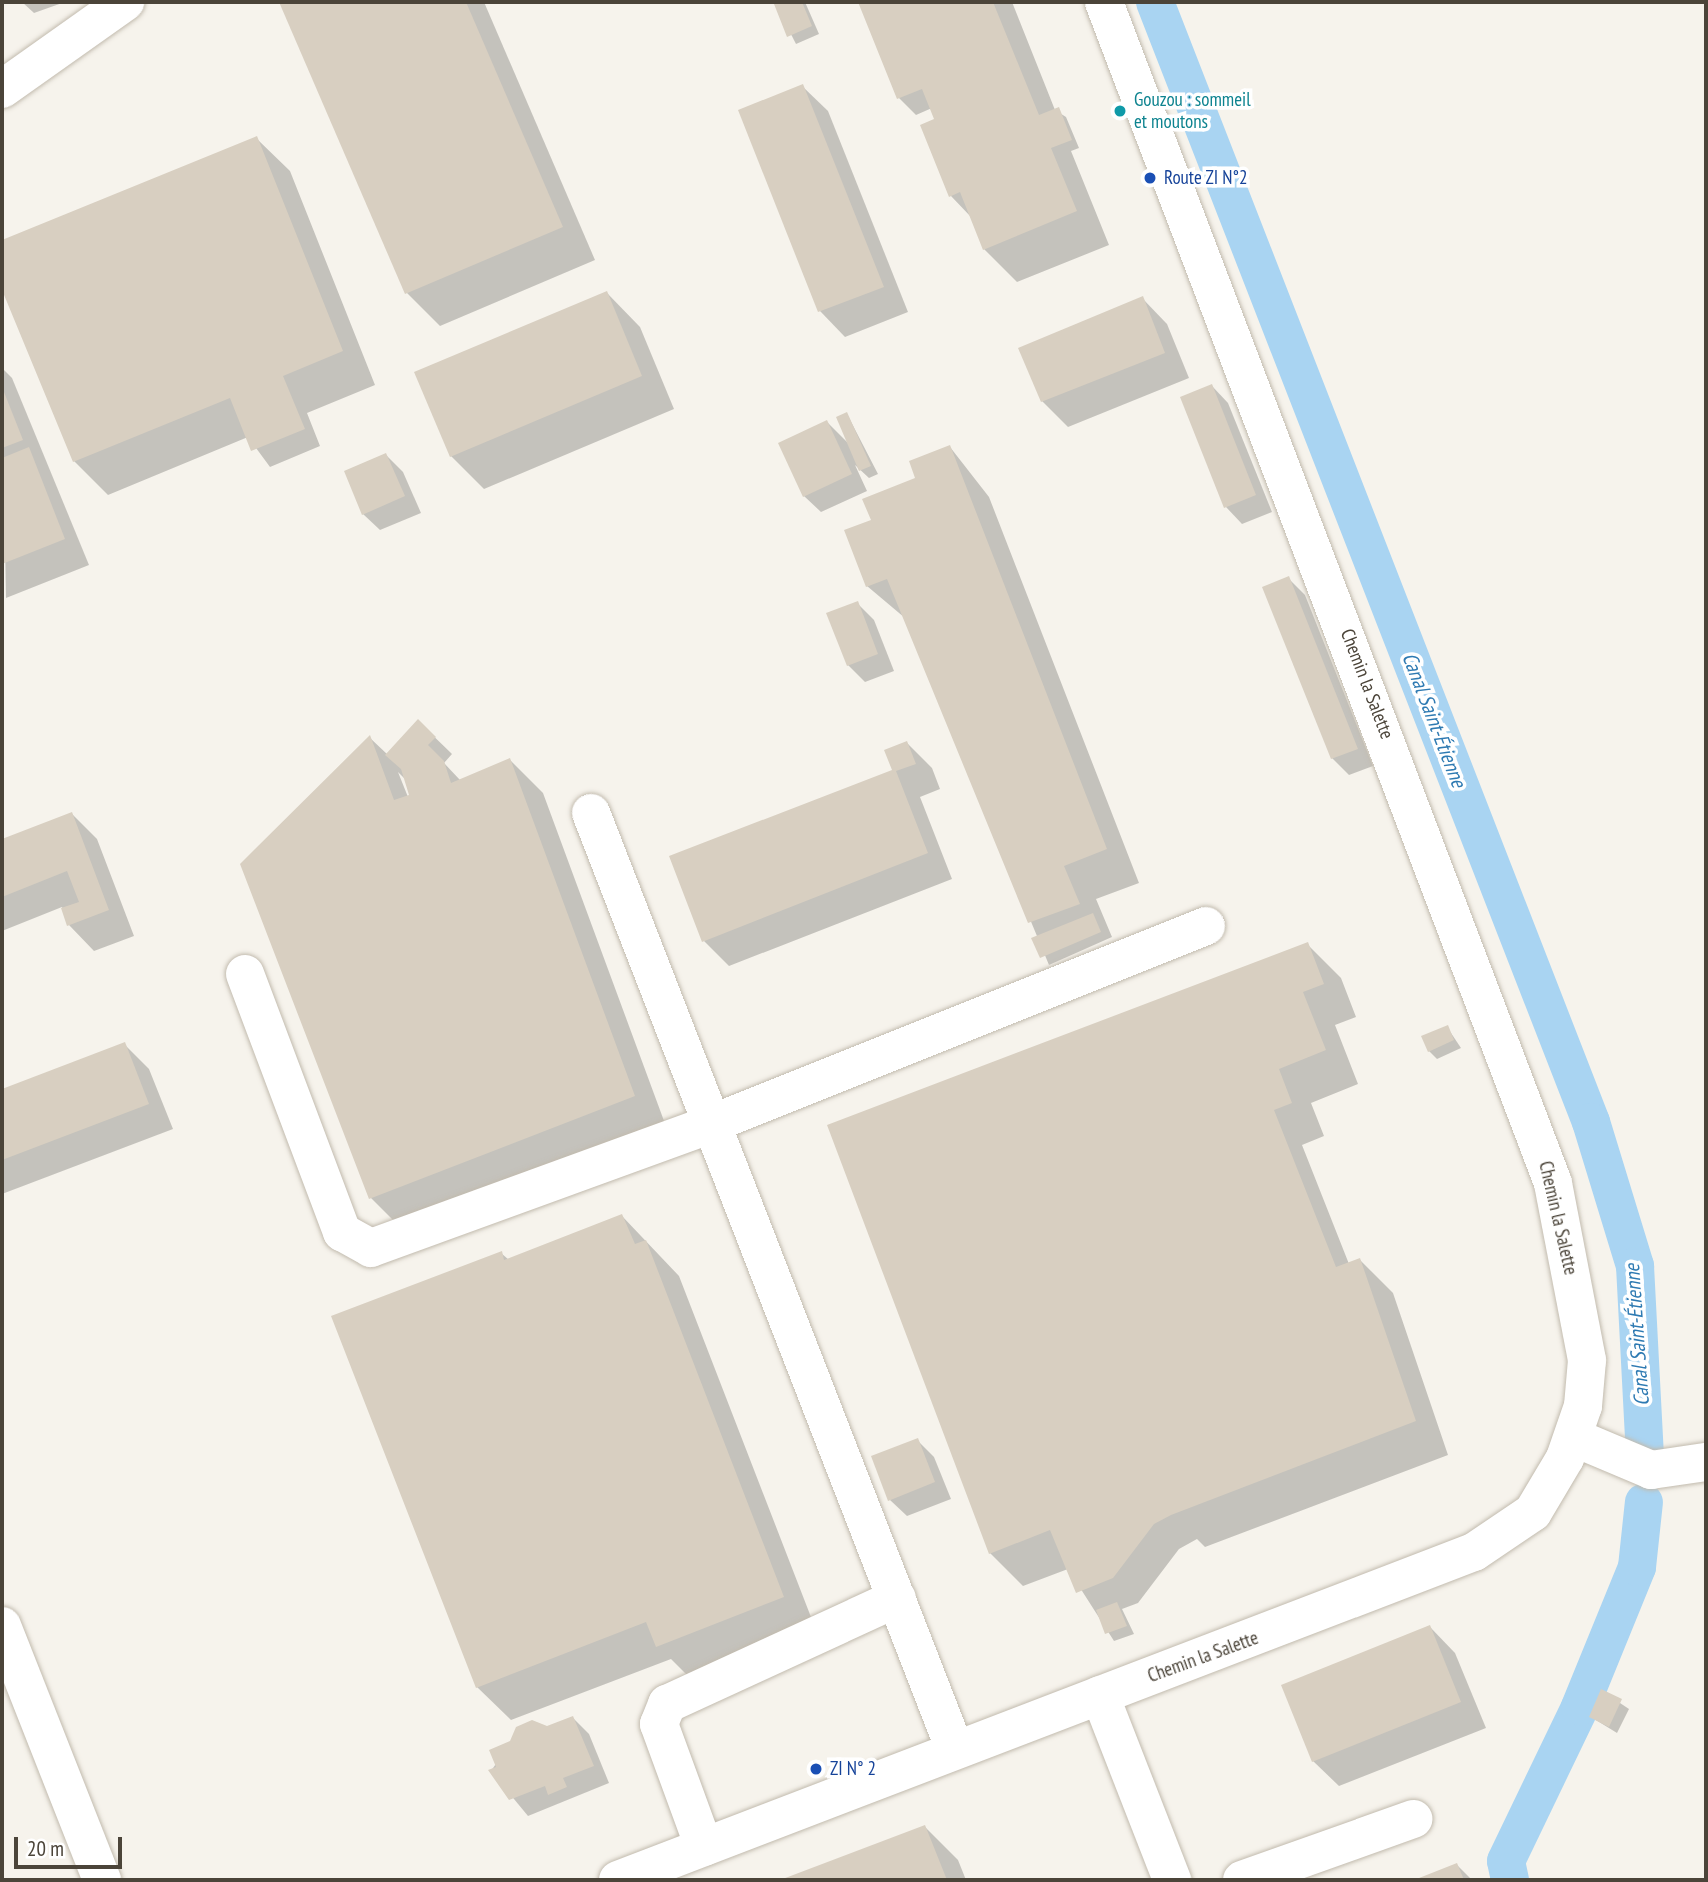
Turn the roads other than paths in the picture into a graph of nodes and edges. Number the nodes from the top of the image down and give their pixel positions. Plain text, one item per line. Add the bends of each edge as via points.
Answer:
1 (125, 2) edge
2 (1104, 2) edge
3 (2, 89) edge
4 (591, 813) dead end
5 (1206, 926) dead end
6 (245, 974) dead end
7 (711, 1124) junction
8 (1573, 1437) junction
9 (1706, 1462) edge
10 (897, 1598) junction
11 (2, 1626) edge
12 (1100, 1695) junction
13 (955, 1750) junction
14 (1413, 1819) dead end
15 (704, 1847) junction
16 (1284, 1873) edge
17 (102, 1880) edge
18 (618, 1880) edge
19 (1172, 1880) edge
20 (1242, 1880) edge

1 - 3 street
2 - 8 street, Chemin la Salette via 1553,1183 1587,1360
4 - 7 street
5 - 7 street
6 - 7 street via 342,1232 360,1247 371,1248
7 - 10 street
8 - 9 street via 1651,1470
8 - 12 street, Chemin la Salette via 1533,1512 1474,1552
10 - 13 street
10 - 15 street via 667,1704 659,1724
11 - 17 street
12 - 13 street, Chemin la Salette
12 - 19 street
13 - 15 street, Chemin la Salette
14 - 16 street
15 - 18 street, Chemin la Salette
16 - 20 street

